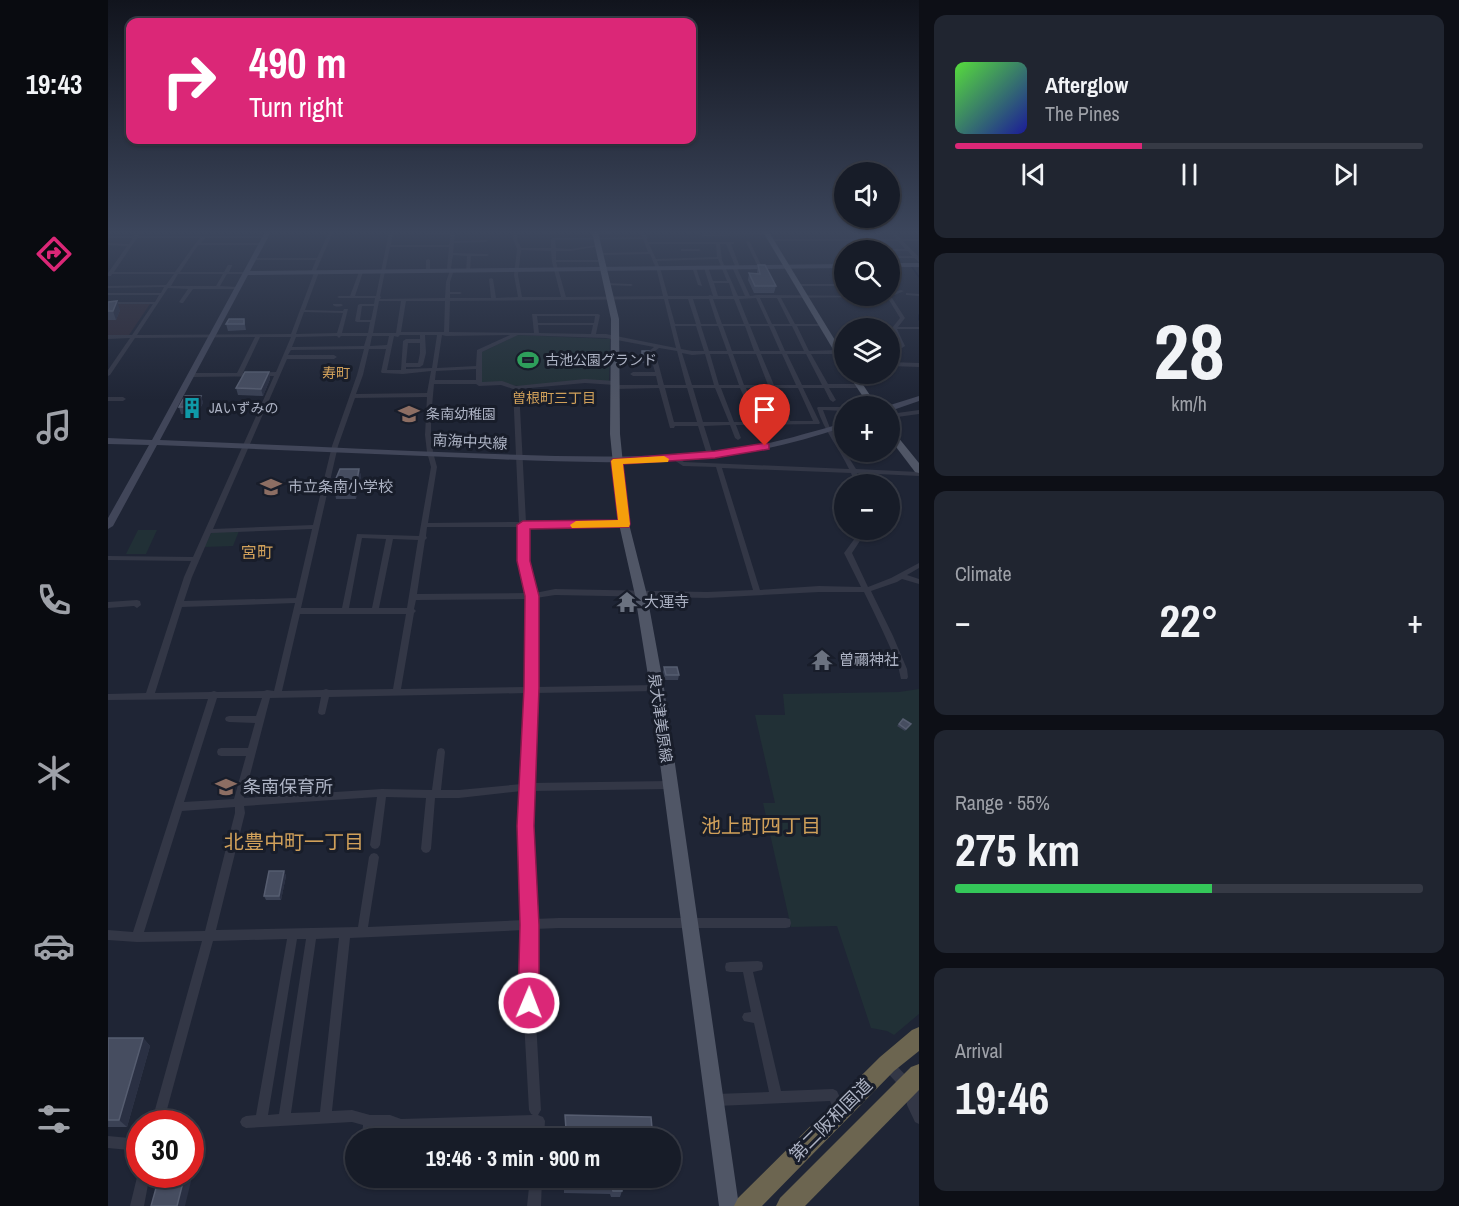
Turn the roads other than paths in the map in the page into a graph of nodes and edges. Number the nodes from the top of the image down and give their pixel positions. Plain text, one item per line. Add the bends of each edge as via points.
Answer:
1 (168, 288) edge
2 (191, 288) edge
3 (238, 288) edge
4 (310, 288) edge
5 (355, 288) edge
6 (381, 288) edge
7 (448, 288) edge
8 (492, 288) edge
9 (519, 288) edge
10 (561, 288) edge
11 (608, 288) edge
12 (664, 288) edge
13 (711, 288) edge
14 (733, 288) edge
15 (745, 288) edge
16 (800, 288) edge
17 (448, 293) junction
18 (460, 293) dead end
19 (108, 294) edge
20 (163, 294) junction
21 (908, 294) dead end
22 (919, 295) edge
23 (757, 296) junction
24 (778, 296) junction
25 (805, 296) junction
26 (834, 296) edge
27 (339, 297) dead end
28 (352, 297) junction
29 (610, 297) junction
30 (667, 297) junction
31 (690, 297) junction
32 (713, 297) junction
33 (736, 297) junction
34 (748, 297) junction
35 (520, 298) junction
36 (564, 298) junction
37 (404, 300) junction
38 (448, 300) junction
39 (494, 300) junction
40 (378, 301) junction
41 (181, 302) dead end
42 (108, 303) edge
43 (156, 303) junction
44 (896, 306) edge
45 (302, 311) junction
46 (374, 321) junction
47 (900, 321) edge
48 (535, 324) junction
49 (596, 324) junction
50 (674, 325) junction
51 (698, 325) junction
52 (721, 325) junction
53 (746, 325) junction
54 (770, 325) junction
55 (794, 325) junction
56 (822, 325) junction
57 (900, 328) edge
58 (919, 328) edge
59 (518, 333) junction
60 (395, 334) junction
61 (443, 334) junction
62 (537, 334) junction
63 (369, 335) junction
64 (593, 335) junction
65 (258, 336) junction
66 (294, 336) junction
67 (339, 336) junction
68 (108, 337) edge
69 (132, 337) junction
70 (212, 337) junction
71 (423, 337) junction
72 (616, 337) junction
73 (834, 341) edge
74 (657, 346) junction
75 (389, 347) junction
76 (366, 348) junction
77 (288, 349) junction
78 (834, 350) edge
79 (679, 351) junction
80 (782, 352) junction
81 (807, 352) junction
82 (706, 353) junction
83 (730, 353) junction
84 (757, 353) junction
85 (285, 357) junction
86 (334, 357) dead end
87 (108, 358) edge
88 (119, 358) junction
89 (900, 364) edge
90 (919, 365) edge
91 (110, 367) edge
92 (479, 367) junction
93 (404, 368) junction
94 (434, 371) junction
95 (108, 374) edge
96 (277, 374) junction
97 (633, 374) dead end
98 (658, 374) junction
99 (192, 375) junction
100 (239, 375) junction
101 (433, 382) junction
102 (479, 382) junction
103 (615, 385) junction
104 (798, 385) junction
105 (661, 386) junction
106 (689, 386) junction
107 (717, 386) junction
108 (742, 386) junction
109 (770, 386) junction
110 (826, 386) junction
111 (860, 386) joint
112 (516, 388) junction
113 (431, 395) junction
114 (353, 396) junction
115 (866, 396) edge
116 (919, 398) edge
117 (108, 399) edge
118 (123, 399) dead end
119 (833, 400) dead end
120 (900, 405) edge
121 (810, 408) junction
122 (820, 408) junction
123 (834, 409) edge
124 (919, 412) edge
125 (900, 415) edge
126 (731, 423) junction
127 (759, 423) junction
128 (788, 423) junction
129 (701, 424) junction
130 (834, 429) edge
131 (829, 431) junction
132 (738, 438) dead end
133 (108, 441) edge
134 (154, 442) junction
135 (900, 446) edge
136 (245, 447) junction
137 (334, 450) junction
138 (430, 454) junction
139 (710, 455) junction
140 (519, 458) junction
141 (674, 458) junction
142 (617, 461) junction
143 (718, 465) junction
144 (855, 471) junction
145 (919, 472) edge
146 (856, 474) edge
147 (624, 524) junction
148 (426, 525) junction
149 (523, 525) junction
150 (108, 526) edge
151 (316, 527) junction
152 (208, 531) junction
153 (390, 537) junction
154 (424, 538) junction
155 (857, 540) edge
156 (108, 558) edge
157 (195, 559) junction
158 (919, 565) edge
159 (902, 576) junction
160 (919, 582) edge
161 (866, 590) junction
162 (757, 591) junction
163 (641, 595) junction
164 (532, 596) junction
165 (414, 597) junction
166 (299, 600) junction
167 (179, 604) junction
168 (108, 605) edge
169 (137, 605) dead end
170 (345, 610) junction
171 (375, 610) junction
172 (297, 611) junction
173 (412, 611) junction
174 (904, 677) dead end
175 (531, 688) junction
176 (657, 688) junction
177 (397, 691) junction
178 (278, 692) junction
179 (326, 692) junction
180 (267, 693) junction
181 (214, 694) junction
182 (150, 695) junction
183 (108, 697) edge
184 (322, 712) dead end
185 (229, 719) dead end
186 (260, 720) junction
187 (221, 752) dead end
188 (251, 752) junction
189 (441, 752) dead end
190 (669, 785) junction
191 (527, 787) junction
192 (382, 793) junction
193 (433, 794) junction
194 (239, 802) junction
195 (178, 807) junction
196 (375, 845) dead end
197 (426, 849) dead end
198 (374, 857) dead end
199 (786, 923) dead end
200 (530, 925) junction
201 (689, 925) junction
202 (362, 932) junction
203 (312, 933) junction
204 (345, 933) junction
205 (293, 934) junction
206 (108, 935) edge
207 (209, 936) junction
208 (137, 937) junction
209 (730, 967) dead end
210 (919, 1037) edge
211 (887, 1064) junction
212 (914, 1085) edge
213 (776, 1096) junction
214 (714, 1100) junction
215 (161, 1110) edge
216 (535, 1110) dead end
217 (840, 1111) junction
218 (325, 1118) junction
219 (919, 1118) edge
220 (284, 1120) junction
221 (261, 1121) junction
222 (246, 1122) dead end
223 (370, 1122) junction
224 (443, 1124) junction
225 (369, 1128) edge
226 (443, 1128) edge
227 (539, 1128) edge
228 (108, 1142) edge
229 (126, 1143) edge
230 (141, 1188) edge
231 (535, 1188) edge
232 (137, 1206) edge
233 (534, 1206) edge
234 (729, 1206) edge
235 (746, 1206) edge
236 (788, 1206) edge

1 - 20 street
2 - 41 street
3 - 70 street
4 - 45 street
5 - 28 street
6 - 40 street
7 - 17 street
8 - 39 street
9 - 35 street
10 - 36 street
11 - 29 main road, 泉大津美原線
12 - 30 street
13 - 32 street
14 - 33 street
15 - 34 street
16 - 25 main road
17 - 18 street
17 - 38 street
19 - 20 street
20 - 43 street
21 - 22 street
23 - 24 street
23 - 34 street
23 - 54 street
24 - 25 street
24 - 55 street
25 - 26 street
25 - 56 main road
27 - 28 street
28 - 40 street
29 - 30 street
29 - 36 street
29 - 72 main road, 泉大津美原線
30 - 31 street
30 - 50 street
31 - 32 street
31 - 51 street
32 - 33 street
32 - 52 street
33 - 34 street
33 - 53 street
35 - 36 street
35 - 39 street
37 - 38 street
37 - 40 street
37 - 60 street
38 - 39 street
38 - 61 street
40 - 46 street
40 - 46 street via 360,305 357,321
42 - 43 street
43 - 69 street
44 - 47 street via 902,314
45 - 66 street
45 - 67 street via 337,307 346,311
46 - 63 street
48 - 49 street
48 - 49 street via 534,315 598,315
48 - 62 street
49 - 64 street
50 - 51 street
50 - 79 street
51 - 52 street
51 - 82 street
52 - 53 street
52 - 83 street
53 - 54 street
53 - 84 street
54 - 55 street
54 - 80 street
55 - 56 street
55 - 81 street
56 - 73 main road
57 - 58 street
59 - 61 street
59 - 62 street
59 - 92 street via 479,351
60 - 63 street
60 - 71 street
60 - 75 street
61 - 71 street
61 - 94 street
62 - 64 street
63 - 67 street
63 - 76 street
64 - 72 street
65 - 66 street
65 - 70 street
65 - 100 street
66 - 67 street
66 - 77 street
68 - 69 street
69 - 70 street
69 - 88 street
70 - 99 street
71 - 93 street via 406,341
71 - 93 street via 420,365
72 - 74 street
72 - 103 main road, 泉大津美原線
74 - 79 street
74 - 98 street via 652,351
75 - 76 street
75 - 93 street via 384,372
76 - 77 street
76 - 114 street
77 - 85 street
78 - 81 street
79 - 82 street
79 - 106 street
80 - 81 street
80 - 84 street
80 - 104 street
81 - 110 street
82 - 83 street
82 - 107 street
83 - 84 street
83 - 108 street
84 - 109 street
85 - 86 street
85 - 96 street
87 - 88 street
88 - 91 street
89 - 90 street
91 - 95 street
92 - 94 street
92 - 102 street
93 - 94 street
94 - 101 street
96 - 100 street
96 - 136 street
97 - 98 street
98 - 105 street
99 - 100 street
99 - 134 street
101 - 102 street
101 - 113 street
102 - 112 street
103 - 105 street
103 - 112 street via 585,381
103 - 142 main road, 泉大津美原線
104 - 109 street
104 - 110 street
104 - 121 street
105 - 106 street
105 - 129 street via 671,426
106 - 107 street
106 - 129 street
107 - 108 street
107 - 126 street
108 - 109 street
108 - 127 street
109 - 128 street
110 - 111 street
110 - 119 street
111 - 115 main road
112 - 140 street
113 - 114 street
113 - 138 street
114 - 137 street
116 - 120 street
117 - 118 street
121 - 122 street
121 - 128 street via 817,423
122 - 123 street
122 - 131 street
124 - 125 street
126 - 127 street
126 - 129 street
126 - 132 street
127 - 128 street
129 - 139 street
130 - 131 street, 南海中央線
131 - 139 street, 南海中央線 via 786,443
131 - 144 street
133 - 134 street, 南海中央線
134 - 136 street, 南海中央線
134 - 150 street
135 - 145 main road
136 - 137 street, 南海中央線
136 - 152 street
137 - 138 street, 南海中央線
137 - 151 street
138 - 140 street, 南海中央線
138 - 148 street via 434,467
139 - 141 street, 南海中央線
140 - 142 street, 南海中央線
140 - 149 street
141 - 142 street, 南海中央線
141 - 143 street via 682,464
142 - 147 main road, 泉大津美原線
143 - 144 street
143 - 162 street
144 - 145 street
144 - 146 street
147 - 149 street
147 - 163 main road, 泉大津美原線
148 - 149 street
148 - 154 street
149 - 164 street via 524,561
151 - 152 street
151 - 166 street
152 - 157 street
153 - 154 street
153 - 170 street via 359,536
153 - 171 street
154 - 165 street
155 - 161 street via 848,553
156 - 157 street
157 - 167 street
158 - 159 street
159 - 160 street
159 - 161 street
161 - 162 street
161 - 174 street
162 - 163 street
163 - 164 street via 555,592
163 - 176 main road, 泉大津美原線
164 - 165 street
164 - 175 street
165 - 173 street
166 - 167 street
166 - 172 street
167 - 182 street
168 - 169 street
170 - 171 street
170 - 172 street
171 - 173 street
172 - 178 street
173 - 177 street
175 - 176 street
175 - 177 street
175 - 191 street
176 - 190 main road, 泉大津美原線
177 - 179 street
178 - 179 street
178 - 180 street
179 - 184 street
180 - 181 street
180 - 186 street
181 - 182 street
181 - 195 street
182 - 183 street
185 - 186 street
186 - 188 street
187 - 188 street
188 - 194 street
189 - 193 street
190 - 191 street
190 - 201 main road, 泉大津美原線
191 - 193 street
191 - 200 street
192 - 193 street
192 - 194 street
192 - 196 street
193 - 197 street via 424,829
194 - 195 street
194 - 207 street via 240,813
195 - 208 street
198 - 202 street
199 - 201 street
200 - 201 street
200 - 202 street
200 - 216 street via 529,1003
201 - 214 main road, 泉大津美原線
202 - 204 street
203 - 204 street
203 - 205 street
203 - 220 street
204 - 218 street
205 - 207 street
205 - 221 street
206 - 208 street
207 - 208 street
207 - 215 street
209 - 213 street via 752,967 753,1018
210 - 211 highway, 第二阪和国道
211 - 212 street
211 - 217 highway, 第二阪和国道
212 - 219 street via 913,1105
212 - 236 highway, 第二阪和国道
213 - 214 street
213 - 217 street via 833,1095
214 - 234 main road, 泉大津美原線
217 - 235 highway, 第二阪和国道
218 - 220 street
218 - 223 street via 352,1116
220 - 221 street
221 - 222 street
223 - 224 street
223 - 225 street
224 - 226 street
224 - 227 street via 539,1121
228 - 229 street
230 - 232 street
231 - 233 street

